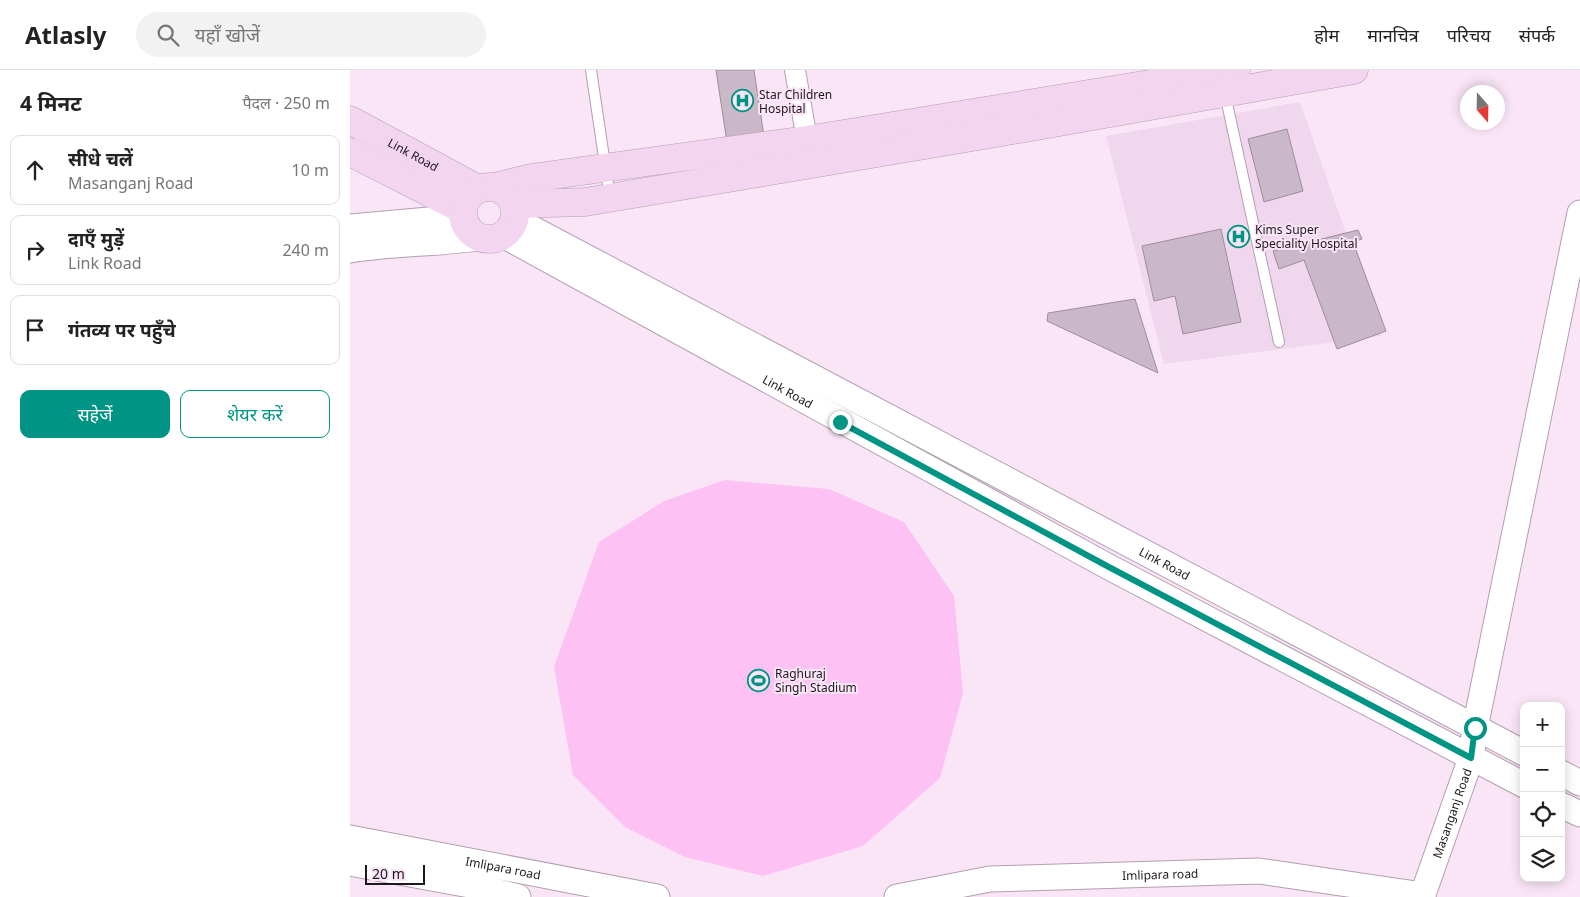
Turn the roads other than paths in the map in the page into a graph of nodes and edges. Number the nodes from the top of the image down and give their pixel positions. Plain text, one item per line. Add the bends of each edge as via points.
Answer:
1 (591, 70) edge
2 (795, 70) edge
3 (1354, 70) edge
4 (1230, 81) edge
5 (350, 120) edge
6 (807, 140) junction
7 (350, 152) edge
8 (604, 168) junction
9 (610, 198) junction
10 (488, 212) junction
11 (1580, 212) edge
12 (350, 227) edge
13 (350, 250) edge
14 (1279, 342) dead end
15 (1475, 728) junction
16 (1520, 751) edge
17 (1471, 758) junction
18 (1565, 775) edge
19 (1580, 782) edge
20 (1520, 784) edge
21 (1565, 807) edge
22 (1580, 814) edge
23 (350, 838) edge
24 (350, 863) edge
25 (1426, 896) edge
26 (518, 897) edge
27 (657, 897) edge
28 (897, 897) edge

1 - 8 lane
2 - 6 street
3 - 4 main road
4 - 6 main road
4 - 9 main road via 990,134
4 - 14 lane
5 - 10 main road, Link Road
6 - 8 main road
7 - 10 main road, Link Road
8 - 9 lane
8 - 10 main road via 531,178
9 - 10 main road
10 - 12 street
10 - 13 street via 426,243 385,244
10 - 15 street, Link Road
10 - 17 street, Link Road via 1107,566
11 - 15 street, Masanganj Road
15 - 16 street, Link Road
15 - 17 street, Masanganj Road
17 - 20 street, Link Road
17 - 25 street, Masanganj Road
18 - 19 street
21 - 22 street
23 - 27 street, Imlipara road
24 - 26 street, Imlipara road
25 - 28 street, Imlipara road via 1259,871 990,879

